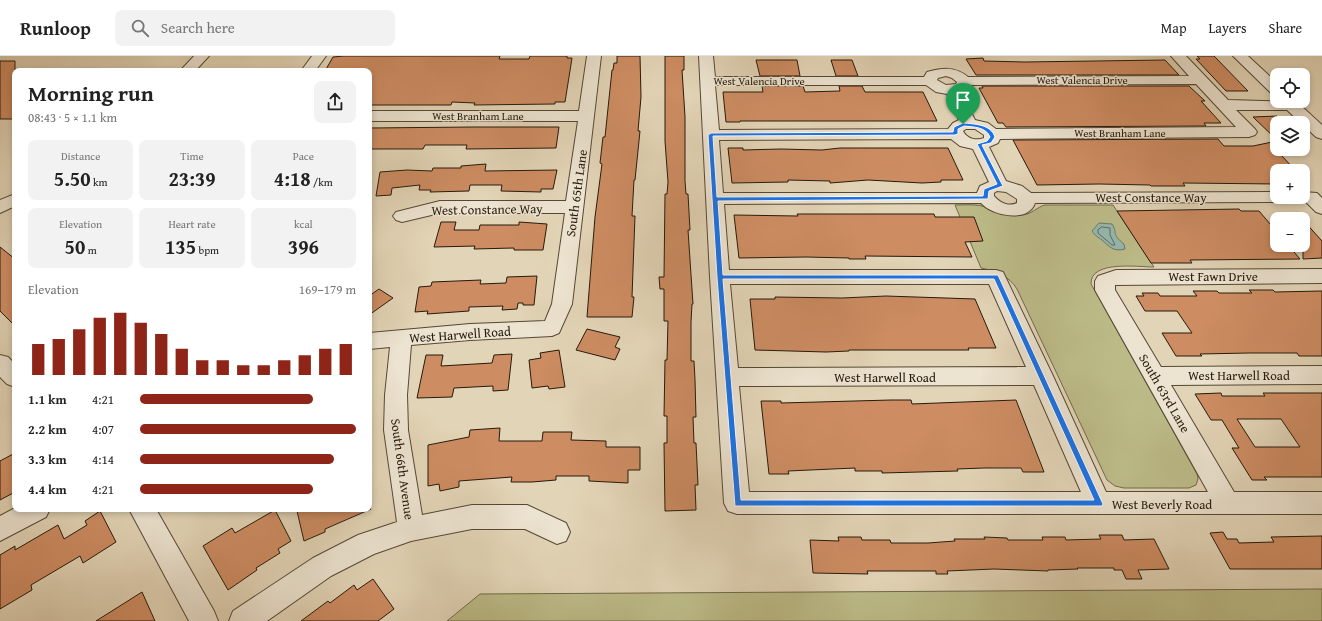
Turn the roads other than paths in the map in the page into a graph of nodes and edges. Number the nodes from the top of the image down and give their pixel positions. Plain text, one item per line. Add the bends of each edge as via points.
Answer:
1 (202, 56) edge
2 (216, 56) edge
3 (319, 56) edge
4 (594, 56) edge
5 (706, 56) edge
6 (1178, 56) edge
7 (1240, 56) edge
8 (190, 68) edge
9 (205, 68) edge
10 (310, 68) edge
11 (1200, 80) junction
12 (708, 81) junction
13 (1270, 84) edge
14 (958, 85) junction
15 (1270, 104) edge
16 (1224, 105) junction
17 (1295, 108) edge
18 (372, 116) edge
19 (586, 116) junction
20 (968, 124) junction
21 (955, 134) junction
22 (1322, 134) edge
23 (711, 135) junction
24 (986, 139) junction
25 (1000, 186) junction
26 (1270, 197) edge
27 (986, 198) junction
28 (1026, 198) junction
29 (715, 199) junction
30 (12, 201) edge
31 (0, 207) edge
32 (12, 207) edge
33 (573, 207) junction
34 (0, 213) edge
35 (402, 216) dead end
36 (1322, 276) edge
37 (720, 277) junction
38 (1106, 281) joint
39 (552, 328) joint
40 (401, 338) junction
41 (372, 341) edge
42 (0, 363) edge
43 (12, 375) edge
44 (1322, 375) edge
45 (1042, 376) junction
46 (1156, 376) junction
47 (728, 377) junction
48 (1322, 503) edge
49 (1099, 504) junction
50 (1228, 504) junction
51 (31, 512) edge
52 (144, 512) edge
53 (0, 529) edge
54 (412, 529) junction
55 (557, 532) dead end
56 (204, 621) edge
57 (243, 621) edge

1 - 8 street
2 - 9 street
3 - 10 street
4 - 19 street, South 65th Lane
5 - 12 street
6 - 11 street
7 - 13 street
11 - 14 street, West Valencia Drive
11 - 16 street
12 - 14 street, West Valencia Drive via 930,80 936,86
12 - 23 street
14 - 20 street
15 - 16 street
16 - 24 street, West Branham Lane via 1249,132
17 - 22 street
18 - 19 street, West Branham Lane
19 - 33 street, South 65th Lane
20 - 21 street via 959,126
20 - 24 street, West Branham Lane via 980,126
21 - 23 street, West Branham Lane
21 - 24 street, West Branham Lane via 966,142
23 - 29 street
24 - 25 street
25 - 27 street via 986,190
25 - 28 street via 1018,190
26 - 28 street, West Constance Way
27 - 28 street via 997,207 1009,210 1024,207
27 - 29 street
29 - 37 street
30 - 31 street
32 - 34 street
33 - 35 street, West Constance Way via 440,207
33 - 39 street, South 65th Lane via 562,304
36 - 38 street, West Fawn Drive via 1116,277
37 - 45 street via 996,277
37 - 47 street
38 - 46 street, South 63rd Lane via 1105,290
39 - 40 street, West Harwell Road
40 - 41 street, West Harwell Road
40 - 54 street, South 66th Avenue via 396,430
42 - 43 street
44 - 46 street, West Harwell Road
45 - 47 street, West Harwell Road
45 - 49 street
46 - 50 street, South 63rd Lane
47 - 49 street, West Beverly Road via 738,503
48 - 50 street, West Beverly Road
49 - 50 street, West Beverly Road
51 - 53 street
52 - 56 street
54 - 55 street via 472,517 527,517
54 - 57 street via 367,544 322,567

